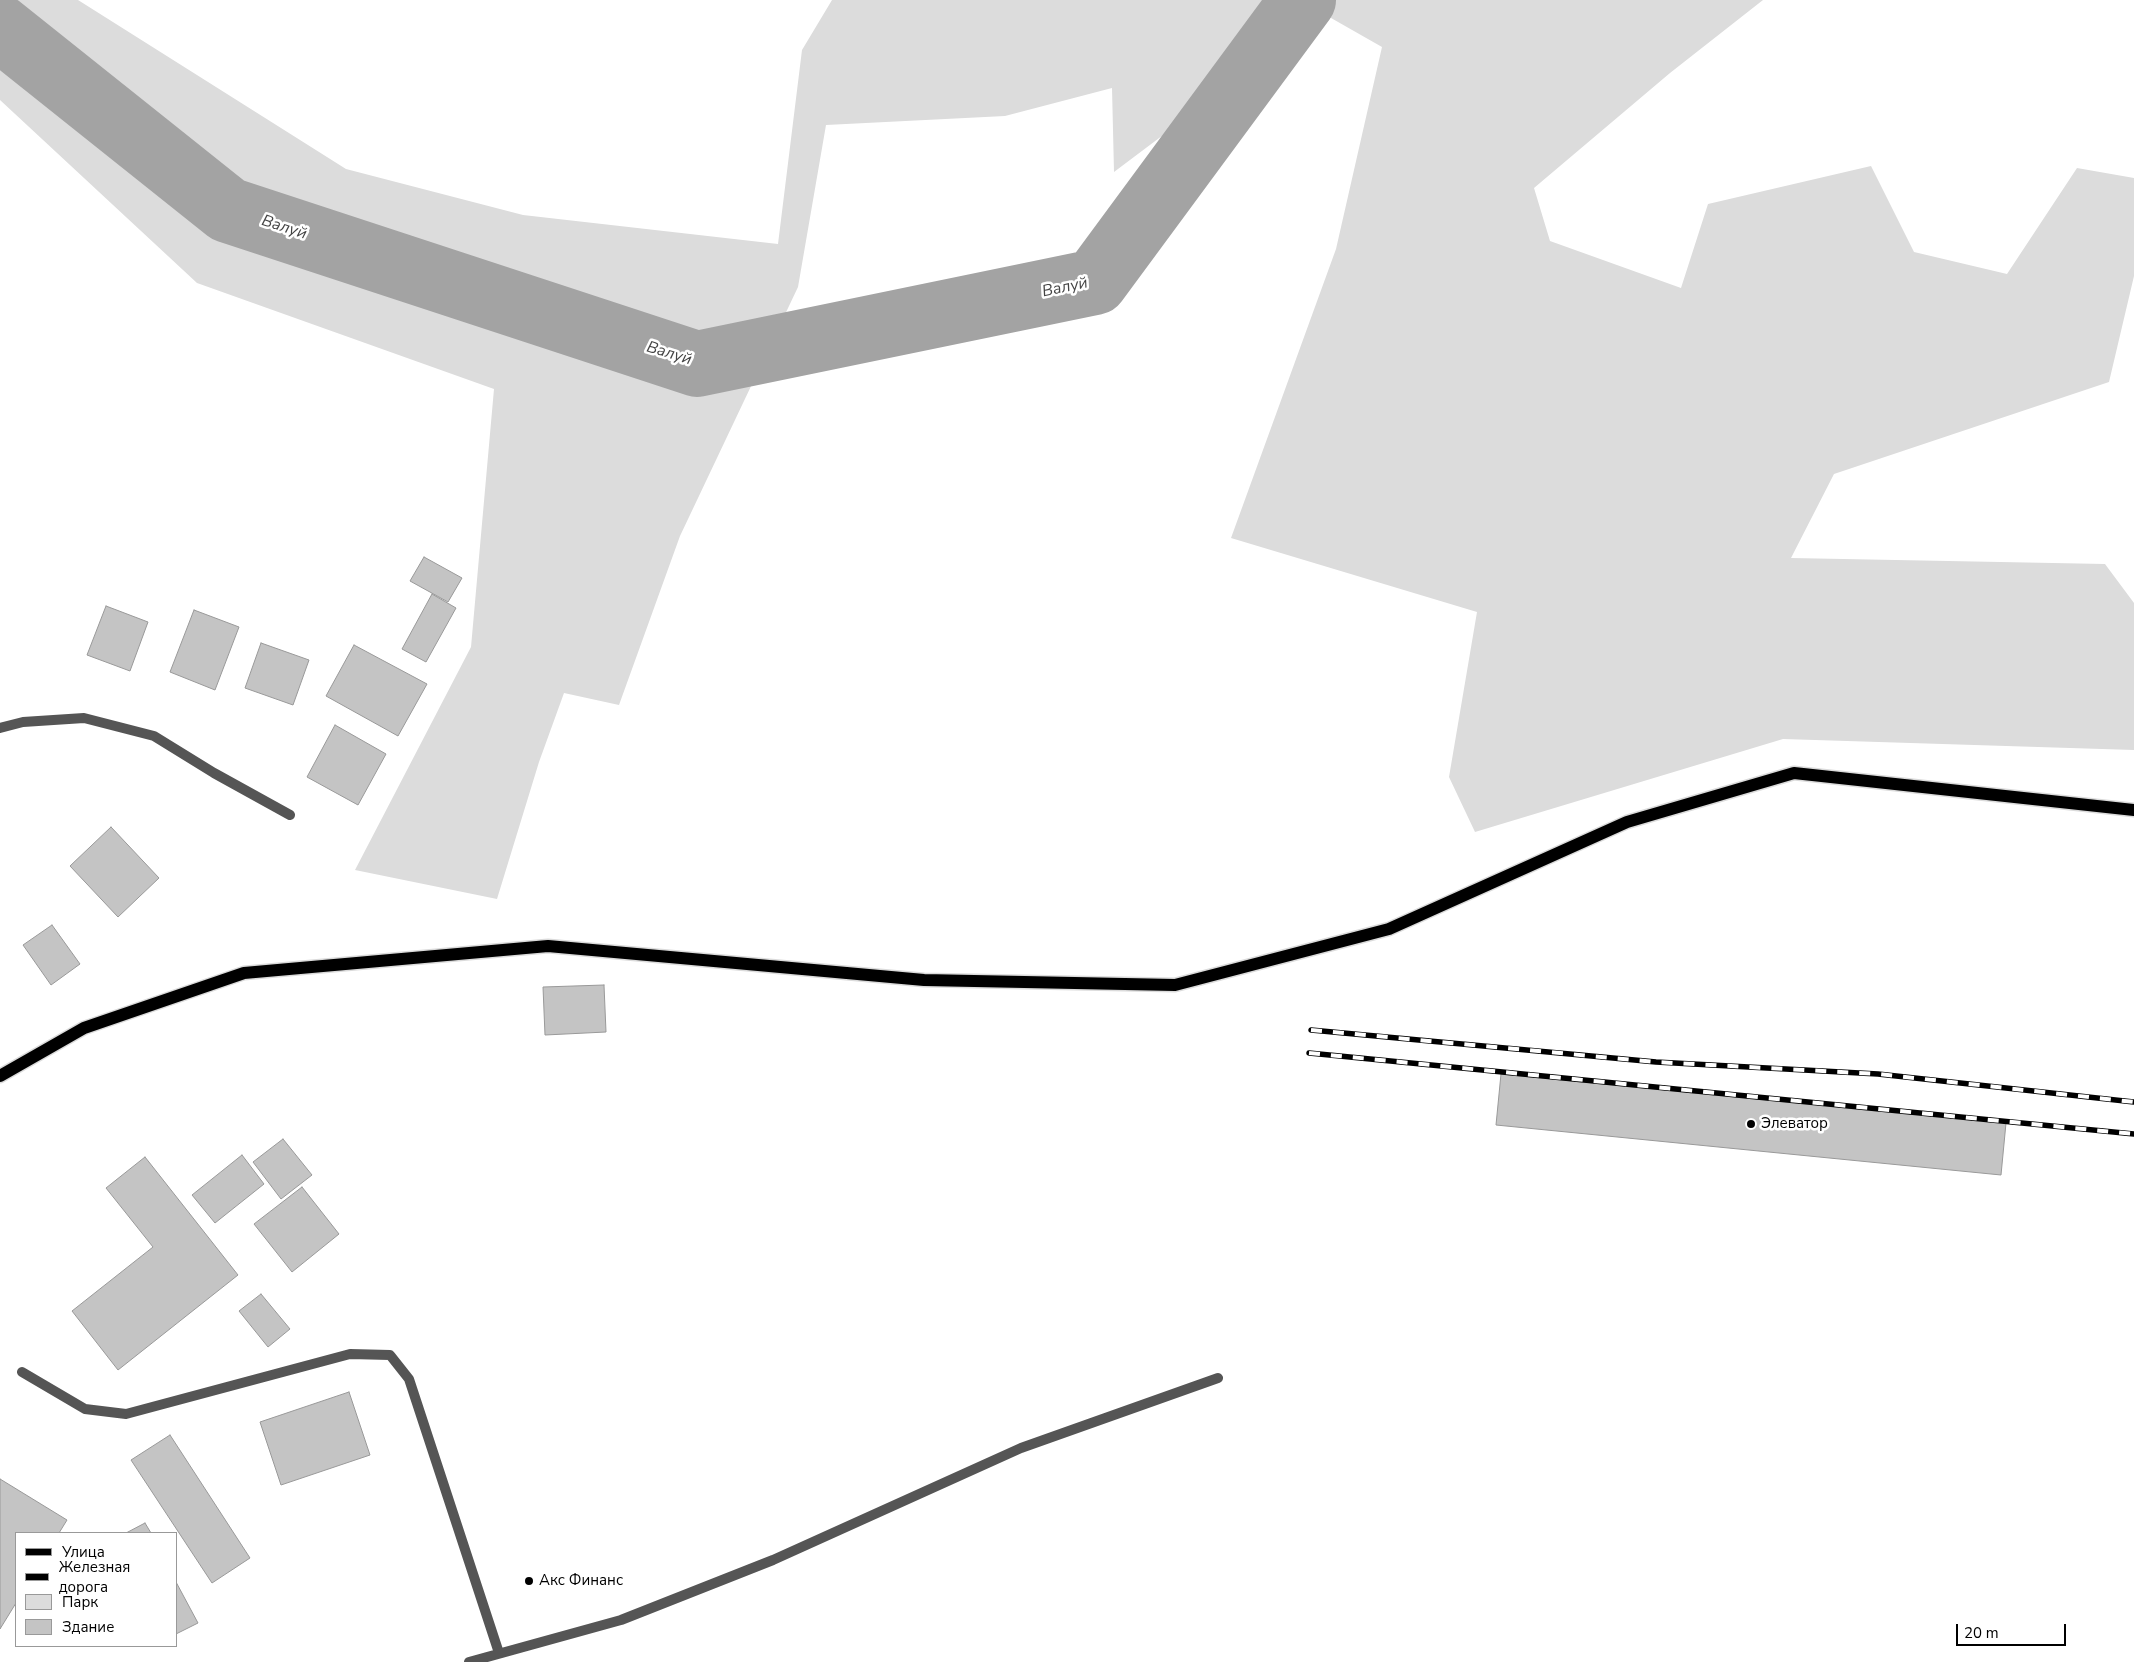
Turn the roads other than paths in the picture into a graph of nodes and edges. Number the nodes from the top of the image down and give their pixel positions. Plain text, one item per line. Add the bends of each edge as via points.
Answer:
1 (0, 728) edge
2 (2134, 810) edge
3 (290, 815) dead end
4 (0, 1076) edge
5 (22, 1372) dead end
6 (1218, 1378) dead end
7 (499, 1653) junction
8 (469, 1662) edge

1 - 3 street via 24,722 84,718 154,736
2 - 4 main road via 1794,773 1627,822 1389,929 1175,985 924,980 548,946 244,972 84,1028
5 - 7 street via 86,1409 126,1414 350,1354 390,1355 409,1379
6 - 7 street via 1021,1448 773,1560 621,1620
7 - 8 street

